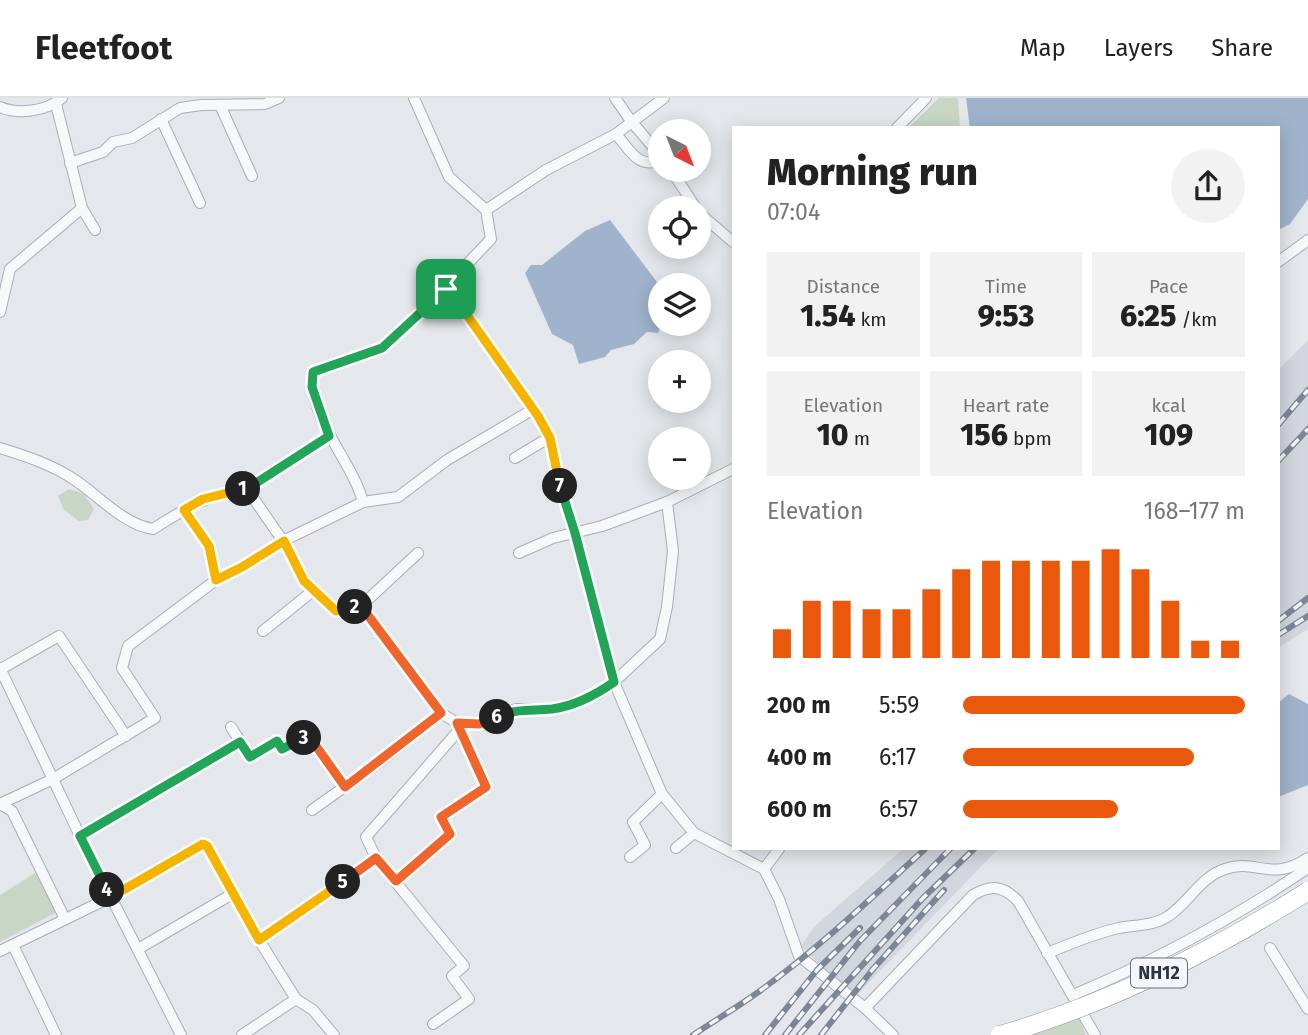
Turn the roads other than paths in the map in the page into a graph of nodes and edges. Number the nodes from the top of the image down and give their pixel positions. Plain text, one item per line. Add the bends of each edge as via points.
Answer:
1 (279, 98) edge
2 (414, 98) edge
3 (614, 98) edge
4 (664, 98) edge
5 (926, 98) edge
6 (54, 100) edge
7 (220, 105) junction
8 (0, 107) edge
9 (160, 119) junction
10 (631, 121) junction
11 (899, 126) edge
12 (616, 134) junction
13 (648, 141) edge
14 (69, 163) junction
15 (648, 164) edge
16 (252, 176) dead end
17 (200, 203) dead end
18 (82, 208) junction
19 (486, 210) junction
20 (711, 222) edge
21 (95, 230) dead end
22 (1308, 240) edge
23 (732, 241) edge
24 (1280, 261) edge
25 (446, 289) junction
26 (0, 313) edge
27 (532, 410) junction
28 (329, 436) junction
29 (550, 438) junction
30 (0, 448) edge
31 (515, 458) dead end
32 (732, 470) edge
33 (247, 489) junction
34 (363, 502) junction
35 (667, 502) junction
36 (184, 510) junction
37 (575, 533) junction
38 (284, 541) junction
39 (418, 553) dead end
40 (519, 553) dead end
41 (216, 580) junction
42 (314, 590) junction
43 (361, 606) junction
44 (263, 631) dead end
45 (0, 668) edge
46 (614, 682) junction
47 (441, 713) junction
48 (458, 726) junction
49 (231, 727) dead end
50 (126, 736) junction
51 (240, 742) junction
52 (53, 779) junction
53 (345, 787) junction
54 (663, 794) junction
55 (312, 810) dead end
56 (694, 833) junction
57 (80, 836) junction
58 (676, 848) dead end
59 (778, 850) edge
60 (630, 857) dead end
61 (376, 858) junction
62 (1308, 858) edge
63 (1308, 868) edge
64 (764, 869) junction
65 (396, 881) junction
66 (1308, 891) edge
67 (234, 893) junction
68 (111, 897) junction
69 (65, 919) junction
70 (259, 940) junction
71 (13, 945) junction
72 (1270, 948) dead end
73 (138, 949) junction
74 (0, 951) edge
75 (1047, 953) junction
76 (1073, 995) junction
77 (296, 999) junction
78 (865, 1008) junction
79 (1308, 1009) edge
80 (433, 1024) dead end
81 (56, 1035) edge
82 (181, 1035) edge
83 (242, 1035) edge
84 (334, 1035) edge
85 (894, 1035) edge
86 (1000, 1035) edge
87 (1095, 1035) edge

1 - 7 street via 265,104
2 - 19 street via 449,177
3 - 10 street
4 - 10 street
5 - 11 street
6 - 8 street via 18,113
6 - 14 street
7 - 9 street via 180,108
7 - 16 street
9 - 14 street via 132,138
9 - 17 street
10 - 12 street
10 - 13 street
12 - 15 street via 640,162
12 - 19 street via 546,170
14 - 18 street
18 - 21 street
18 - 26 street via 10,269
19 - 25 street via 491,239
20 - 23 street
22 - 24 street
25 - 27 street
25 - 28 street via 382,348 313,372 312,387
27 - 29 street
27 - 34 street via 447,460 398,497
28 - 33 street
28 - 34 street
29 - 31 street
29 - 37 street
30 - 36 street via 74,479 137,526 153,529
32 - 35 street
33 - 36 street via 203,499
33 - 38 street
34 - 38 street
35 - 37 street
35 - 46 street via 673,551 660,639
36 - 41 street via 209,546
37 - 40 street
37 - 46 street
38 - 41 street
38 - 42 street via 304,581
39 - 43 street
41 - 50 street via 128,646 122,668 155,718
42 - 43 street via 336,611
42 - 44 street
43 - 47 street
45 - 50 street via 59,636
45 - 52 street
46 - 48 street via 598,694 555,709 516,709 479,724
46 - 54 street
47 - 48 street
47 - 53 street
48 - 61 street via 366,837
48 - 65 street via 486,787 441,817 450,834
49 - 51 street
50 - 52 street
51 - 53 street via 250,757 277,741 282,749 309,736
51 - 57 street
52 - 57 street
52 - 69 street via 0,804 12,811
53 - 55 street
54 - 56 street
54 - 60 street via 633,822 645,845
56 - 58 street
56 - 64 street
57 - 68 street
59 - 64 street
61 - 65 street
61 - 70 street
62 - 75 street via 1280,871 1228,868 1206,880 1166,918 1118,928
63 - 76 street via 1149,961
64 - 78 street via 799,956
65 - 80 street via 464,966 452,976 469,999
66 - 86 highway, NH12, bridge via 1254,925 1127,988
67 - 68 street via 203,844
67 - 70 street
67 - 73 street
68 - 69 street
68 - 73 street
69 - 71 street
70 - 77 street
71 - 74 street
71 - 81 street
72 - 79 street
73 - 82 street
75 - 76 street
75 - 78 street via 1018,901 1007,890 984,888
76 - 87 street
77 - 83 street
77 - 84 street via 313,1010
78 - 85 street

